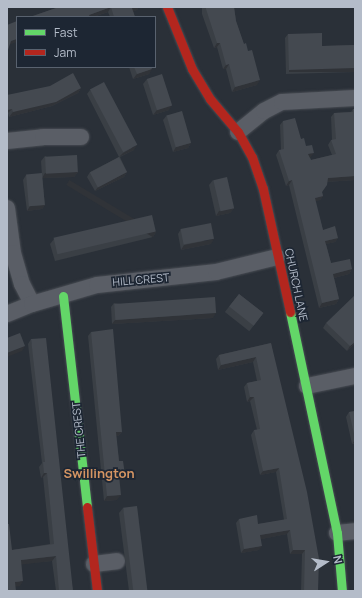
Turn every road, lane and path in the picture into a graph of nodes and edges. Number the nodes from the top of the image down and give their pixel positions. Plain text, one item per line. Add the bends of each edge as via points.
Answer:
1 (167, 7) edge
2 (355, 98) edge
3 (238, 132) junction
4 (81, 137) dead end
5 (7, 141) edge
6 (7, 208) edge
7 (278, 257) junction
8 (63, 296) junction
9 (32, 304) junction
10 (7, 314) edge
11 (355, 376) edge
12 (307, 386) junction
13 (355, 531) edge
14 (337, 533) junction
15 (117, 561) dead end
16 (94, 564) junction
17 (96, 591) edge
18 (342, 591) edge

1 - 3 street, CHURCH LANE via 192,69 210,99
2 - 3 street via 282,102 264,111
3 - 7 street, CHURCH LANE via 252,157 263,189
4 - 5 street via 42,137
6 - 9 street via 13,253 22,284
7 - 8 street, HILL CREST via 194,276 119,281
7 - 12 street, CHURCH LANE
8 - 9 street, HILL CREST
8 - 16 street, THE CREST
9 - 10 street, HILL CREST
11 - 12 street
12 - 14 street, CHURCH LANE
13 - 14 street
14 - 18 street, CHURCH LANE
15 - 16 street
16 - 17 street, THE CREST

